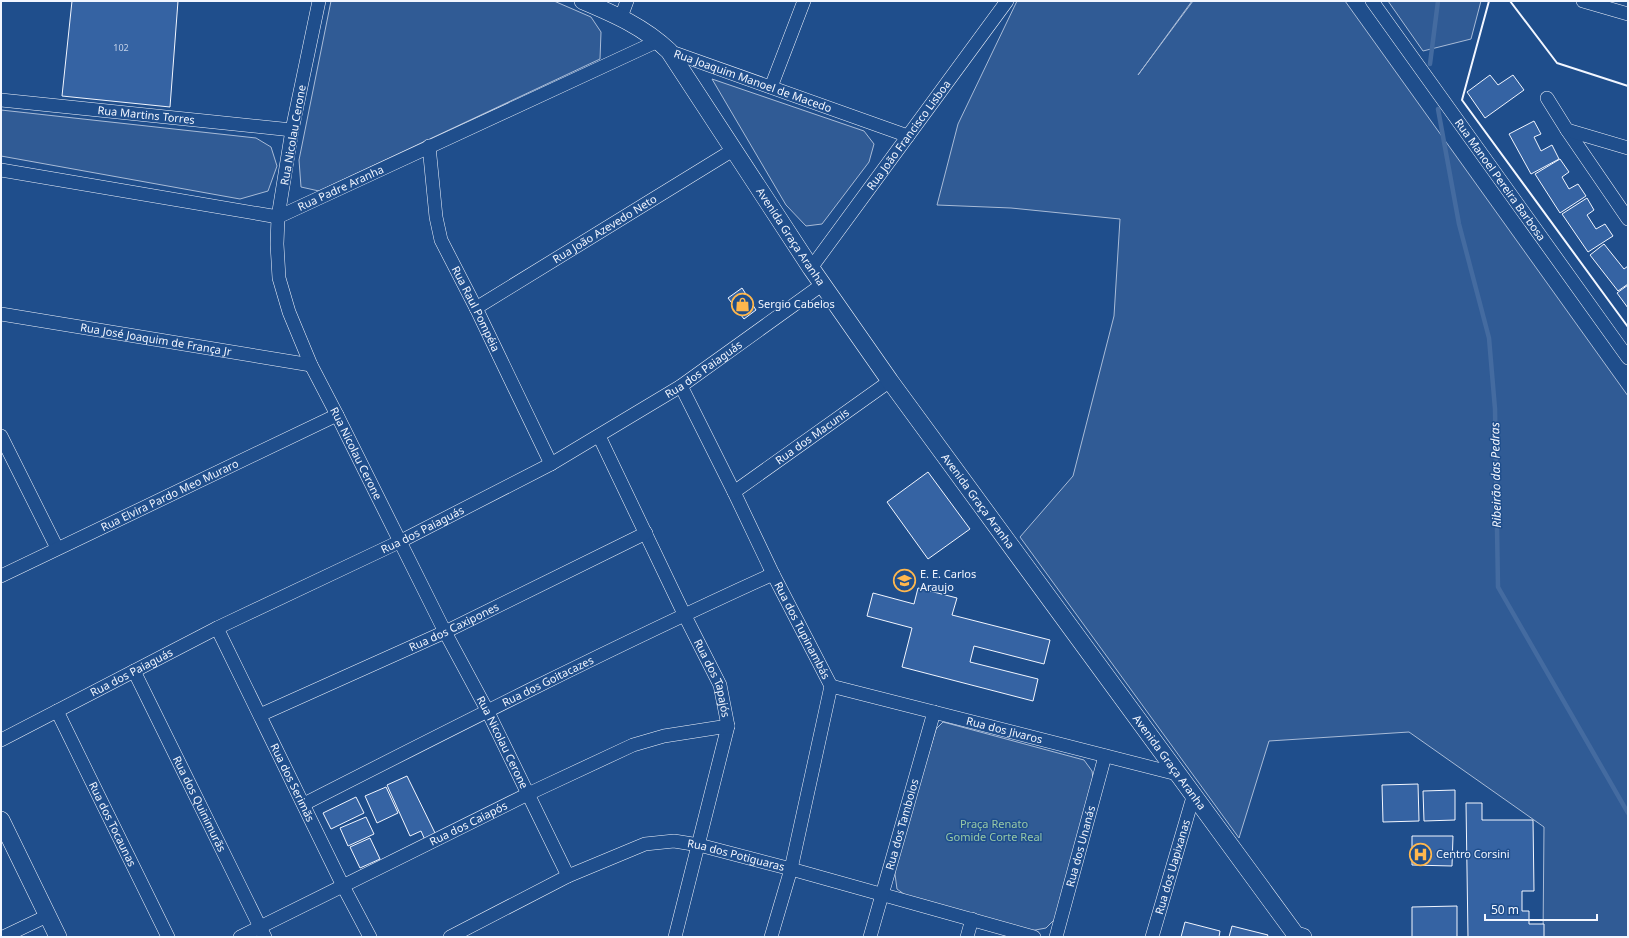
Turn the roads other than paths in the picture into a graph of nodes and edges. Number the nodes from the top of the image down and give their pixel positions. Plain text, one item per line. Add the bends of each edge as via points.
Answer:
1 (319, 1) edge
2 (583, 1) edge
3 (628, 1) edge
4 (804, 1) edge
5 (1007, 1) edge
6 (1372, 1) edge
7 (1583, 1) edge
8 (1628, 14) edge
9 (621, 17) junction
10 (664, 46) junction
11 (771, 87) junction
12 (1548, 98) dead end
13 (1, 100) edge
14 (292, 130) junction
15 (1567, 130) junction
16 (908, 136) junction
17 (429, 146) junction
18 (1628, 148) edge
19 (733, 150) junction
20 (1, 170) edge
21 (278, 217) junction
22 (1628, 219) edge
23 (811, 268) junction
24 (823, 284) junction
25 (476, 308) junction
26 (1, 314) edge
27 (1628, 358) edge
28 (311, 365) junction
29 (890, 381) junction
30 (681, 386) junction
31 (337, 414) junction
32 (1, 436) edge
33 (599, 436) junction
34 (551, 464) junction
35 (734, 492) junction
36 (646, 534) junction
37 (401, 541) junction
38 (57, 548) junction
39 (773, 574) junction
40 (1, 576) edge
41 (684, 614) junction
42 (217, 628) junction
43 (445, 632) junction
44 (134, 671) junction
45 (831, 686) junction
46 (487, 710) junction
47 (57, 711) junction
48 (934, 712) junction
49 (260, 715) junction
50 (728, 726) junction
51 (1, 740) edge
52 (1105, 756) junction
53 (1177, 774) junction
54 (528, 794) junction
55 (1193, 797) junction
56 (304, 804) junction
57 (1, 820) edge
58 (699, 845) junction
59 (790, 868) junction
60 (568, 876) junction
61 (343, 886) junction
62 (881, 894) junction
63 (47, 916) junction
64 (972, 920) junction
65 (263, 932) edge
66 (1298, 936) edge
67 (3, 937) edge
68 (58, 937) edge
69 (168, 937) edge
70 (240, 937) edge
71 (370, 937) edge
72 (450, 937) edge
73 (674, 937) edge
74 (771, 937) edge
75 (870, 937) edge
76 (966, 937) edge
77 (1034, 937) edge
78 (1056, 937) edge
79 (1152, 937) edge

1 - 14 street, Rua Nicolau Cerone
2 - 9 street, Rua Joaquim Manoel de Macedo
3 - 9 street
4 - 11 street
5 - 16 street, Rua João Francisco Lisboa
6 - 27 street, Rua Manoel Pereira Barbosa
7 - 8 street
9 - 10 street, Rua Joaquim Manoel de Macedo
10 - 11 street, Rua Joaquim Manoel de Macedo
10 - 17 street, Rua Padre Aranha
10 - 19 street, Avenida Graça Aranha
11 - 16 street, Rua Joaquim Manoel de Macedo
12 - 15 street
13 - 14 street, Rua Martins Torres
14 - 21 street, Rua Nicolau Cerone
15 - 18 street
15 - 22 street
16 - 23 street, Rua João Francisco Lisboa
17 - 21 street, Rua Padre Aranha
17 - 25 street, Rua Raul Pompéia via 436,217 441,240
19 - 23 street, Avenida Graça Aranha
19 - 25 street, Rua João Azevedo Neto
20 - 21 street
21 - 28 street, Rua Nicolau Cerone via 276,244 279,278 289,312
23 - 24 street, Avenida Graça Aranha
24 - 29 street, Avenida Graça Aranha
24 - 30 street, Rua dos Paiaguás
25 - 34 street, Rua Raul Pompéia
26 - 28 street, Rua José Joaquim de França Jr
28 - 31 street, Rua Nicolau Cerone
29 - 35 street, Rua dos Macunis
29 - 53 street, Avenida Graça Aranha
30 - 33 street, Rua dos Paiaguás
30 - 35 street, Rua dos Tupinambás
31 - 37 street, Rua Nicolau Cerone
31 - 38 street, Rua Elvira Pardo Meo Muraro
32 - 38 street
33 - 34 street, Rua dos Paiaguás
33 - 36 street, Rua dos Tapajós
34 - 37 street, Rua dos Paiaguás
35 - 39 street, Rua dos Tupinambás
36 - 41 street, Rua dos Tapajós
36 - 43 street, Rua dos Caxipones
37 - 42 street, Rua dos Paiaguás
37 - 43 street, Rua Nicolau Cerone
38 - 40 street, Rua Elvira Pardo Meo Muraro
39 - 41 street, Rua dos Goitacazes
39 - 45 street, Rua dos Tupinambás
41 - 46 street, Rua dos Goitacazes
41 - 50 street, Rua dos Tapajós via 720,685
42 - 44 street, Rua dos Paiaguás
42 - 49 street, Rua dos Serimãs
43 - 46 street, Rua Nicolau Cerone
43 - 49 street, Rua dos Caxipones
44 - 47 street, Rua dos Paiaguás
44 - 65 street, Rua dos Quinimurãs
45 - 48 street, Rua dos Jivaros
45 - 59 street, Rua dos Tupinambás
46 - 54 street, Rua Nicolau Cerone
46 - 56 street, Rua dos Goitacazes
47 - 51 street, Rua dos Paiaguás
47 - 69 street, Rua dos Tocaunas
48 - 52 street, Rua dos Jivaros
48 - 62 street, Rua dos Tamboios
49 - 56 street, Rua dos Serimãs
50 - 54 street, Rua dos Caiapós via 664,736 633,745
50 - 58 street, Rua dos Tapajós
52 - 53 street, Rua dos Jivaros
52 - 78 street, Rua dos Unanás
53 - 55 street, Avenida Graça Aranha
54 - 60 street, Rua Nicolau Cerone
54 - 61 street, Rua dos Caiapós
55 - 66 street, Avenida Graça Aranha
55 - 79 street, Rua dos Uapixanas
56 - 61 street, Rua dos Serimãs
57 - 63 street
58 - 59 street, Rua dos Potiguaras
58 - 60 street, Rua dos Potiguaras via 674,841 645,844
58 - 73 street, Rua dos Tapajós
59 - 62 street, Rua dos Potiguaras
59 - 74 street, Rua dos Tupinambás
60 - 72 street, Rua dos Potiguaras
61 - 65 street, Rua dos Caiapós
61 - 71 street, Rua dos Serimãs
62 - 64 street, Rua dos Potiguaras
62 - 75 street, Rua dos Tamboios
63 - 67 street
63 - 68 street
64 - 76 street
64 - 77 street, Rua dos Potiguaras
65 - 70 street, Rua dos Caiapós

